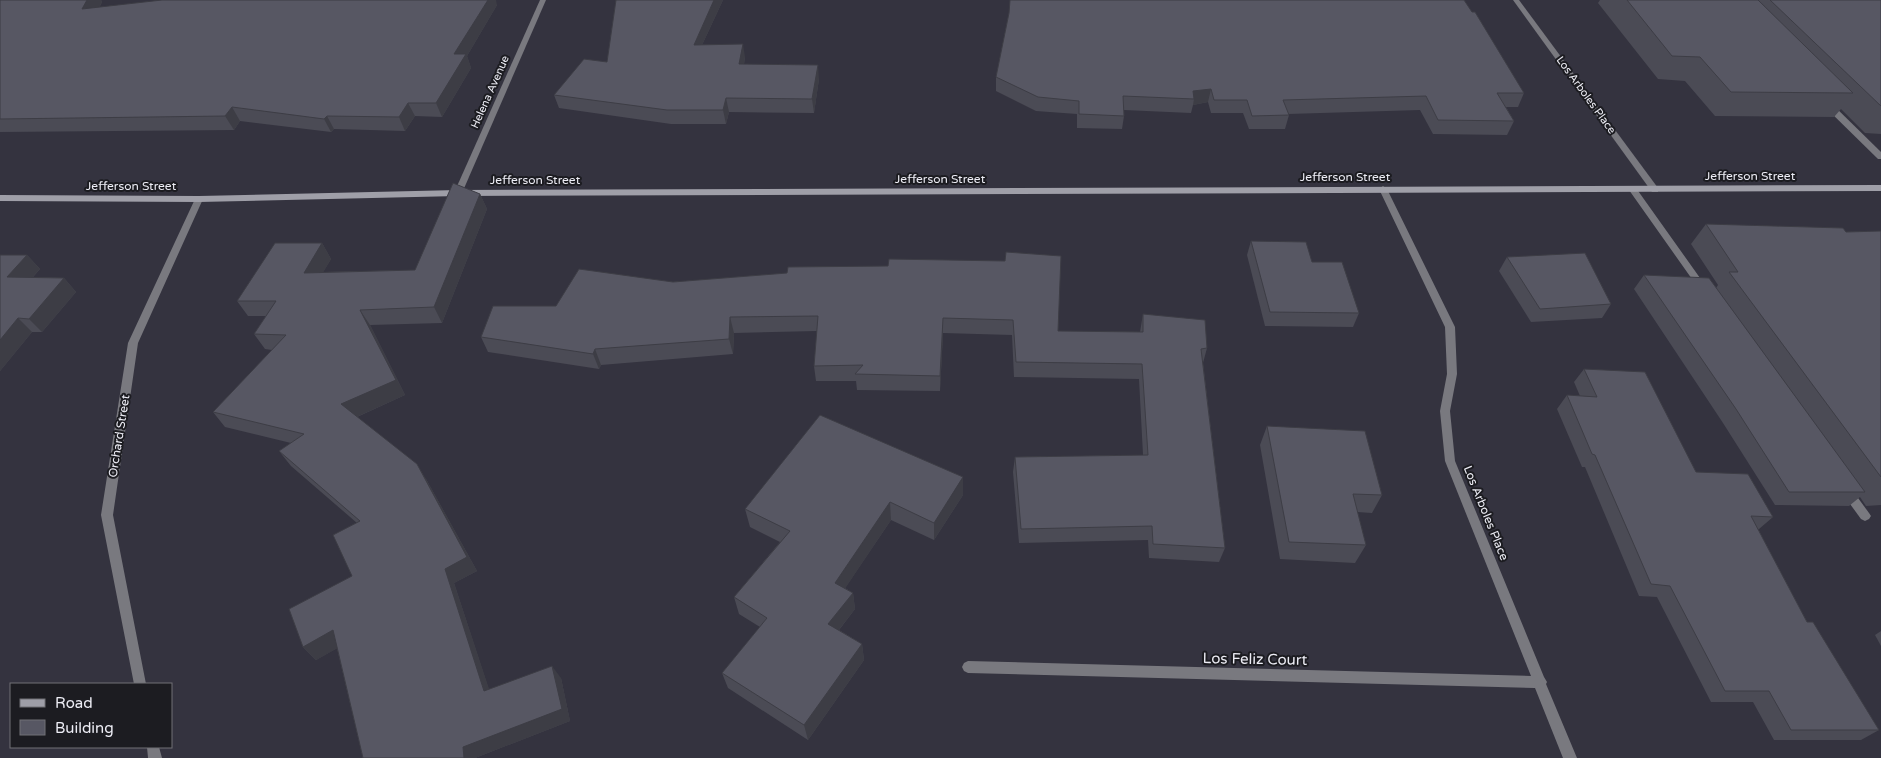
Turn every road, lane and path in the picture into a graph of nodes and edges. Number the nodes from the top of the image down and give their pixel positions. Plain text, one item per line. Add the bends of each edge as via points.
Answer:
1 (543, 0) edge
2 (1516, 0) edge
3 (1822, 98) edge
4 (1881, 156) edge
5 (1881, 188) edge
6 (1383, 190) junction
7 (1633, 190) junction
8 (1655, 190) junction
9 (458, 193) junction
10 (0, 198) edge
11 (199, 199) junction
12 (1707, 294) edge
13 (1838, 478) edge
14 (1865, 516) dead end
15 (968, 667) dead end
16 (1541, 682) junction
17 (140, 683) edge
18 (1570, 758) edge

1 - 9 street, Helena Avenue
2 - 8 street, Los Arboles Place
3 - 4 street
5 - 8 street, Jefferson Street
6 - 7 street, Jefferson Street
6 - 9 street, Jefferson Street
6 - 16 street, Los Arboles Place via 1450,327 1452,374 1445,411 1450,461
7 - 8 street, Jefferson Street
7 - 12 street
9 - 11 street, Jefferson Street
10 - 11 street, Jefferson Street
11 - 17 street, Orchard Street via 133,342 107,514
13 - 14 street
15 - 16 street, Los Feliz Court
16 - 18 street, Los Arboles Place

